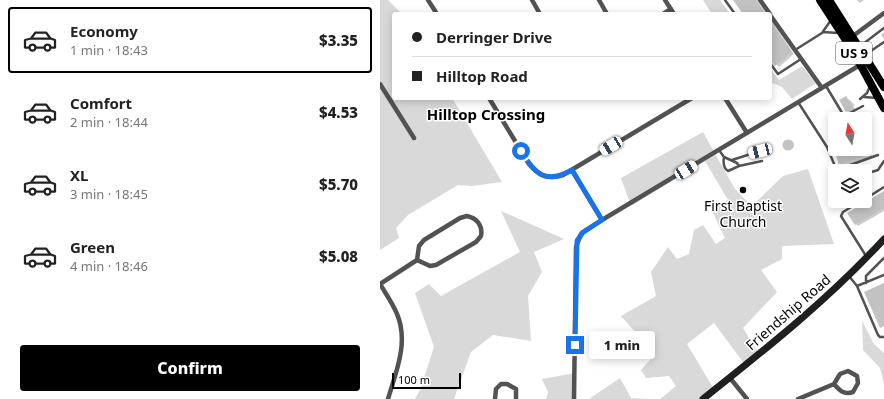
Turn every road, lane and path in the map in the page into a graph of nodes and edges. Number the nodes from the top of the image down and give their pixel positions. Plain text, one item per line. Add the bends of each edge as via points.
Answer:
1 (428, 0) edge
2 (532, 0) edge
3 (599, 0) edge
4 (665, 0) edge
5 (725, 0) edge
6 (760, 0) edge
7 (820, 0) edge
8 (829, 0) edge
9 (671, 9) junction
10 (436, 12) edge
11 (539, 12) edge
12 (606, 12) edge
13 (666, 12) edge
14 (673, 12) edge
15 (734, 12) edge
16 (769, 12) edge
17 (884, 13) edge
18 (772, 17) edge
19 (832, 18) junction
20 (884, 28) edge
21 (822, 32) junction
22 (842, 34) junction
23 (853, 36) junction
24 (884, 42) edge
25 (859, 47) junction
26 (795, 50) junction
27 (864, 55) junction
28 (801, 59) junction
29 (860, 65) junction
30 (772, 66) edge
31 (380, 84) edge
32 (871, 84) junction
33 (824, 87) junction
34 (884, 88) edge
35 (863, 97) junction
36 (860, 99) dead end
37 (879, 99) junction
38 (490, 100) edge
39 (689, 100) edge
40 (726, 100) edge
41 (798, 102) junction
42 (863, 106) dead end
43 (884, 108) edge
44 (747, 133) junction
45 (414, 138) dead end
46 (719, 150) junction
47 (760, 151) dead end
48 (878, 156) dead end
49 (724, 157) junction
50 (731, 160) junction
51 (762, 161) dead end
52 (884, 161) edge
53 (834, 164) edge
54 (855, 164) edge
55 (739, 166) junction
56 (572, 170) junction
57 (872, 172) edge
58 (884, 187) edge
59 (872, 195) edge
60 (850, 208) edge
61 (602, 220) junction
62 (884, 239) edge
63 (866, 257) junction
64 (884, 258) edge
65 (416, 260) junction
66 (849, 275) junction
67 (884, 275) edge
68 (866, 283) junction
69 (380, 284) edge
70 (857, 286) junction
71 (884, 336) edge
72 (730, 378) junction
73 (834, 384) junction
74 (388, 399) edge
75 (496, 399) edge
76 (516, 399) edge
77 (574, 399) edge
78 (703, 399) edge
79 (747, 399) edge
80 (798, 399) edge

1 - 10 street
2 - 11 street
3 - 12 street
4 - 9 street
5 - 15 lane
6 - 16 street
7 - 19 highway, US 9
8 - 23 highway, US 9
9 - 13 street
9 - 14 street
17 - 23 street
18 - 26 street
19 - 21 lane
19 - 22 highway, US 9
20 - 25 lane
21 - 22 lane
21 - 26 lane
22 - 29 highway, US 9
23 - 25 highway, US 9
24 - 27 lane
25 - 27 highway, US 9
26 - 28 street
27 - 34 highway, US 9
28 - 30 lane via 778,74
28 - 33 street
29 - 32 highway, US 9
29 - 33 street
31 - 45 street
32 - 35 lane
32 - 37 highway, US 9
33 - 41 street
33 - 42 lane via 844,116
35 - 36 lane
35 - 37 lane
37 - 43 highway, US 9
38 - 56 street via 533,169 542,176 550,177 563,175
39 - 56 street
40 - 44 street
41 - 44 street
41 - 53 lane via 827,146
44 - 46 street
46 - 49 lane
46 - 61 street
47 - 50 lane
48 - 54 lane
49 - 50 lane
49 - 55 lane via 724,165 728,171
50 - 55 lane
51 - 55 lane
52 - 57 lane via 878,170
56 - 61 street
58 - 59 lane
60 - 63 lane via 841,216
61 - 77 street via 581,234 576,247
62 - 63 street, Friendship Road
63 - 66 street, Friendship Road
64 - 68 lane via 866,276
65 - 65 street via 419,246 424,240 460,218 472,217 480,226 481,236 476,242 440,264 430,266
65 - 69 street
66 - 70 lane
66 - 72 street, Friendship Road via 803,318
67 - 68 lane
68 - 70 lane
69 - 74 street via 398,315 402,340 400,358
70 - 71 lane via 878,335 880,338
72 - 78 street, Friendship Road
72 - 79 street
73 - 73 street via 838,376 844,372 854,373 858,380 856,390 849,393 840,391
73 - 80 street
75 - 76 street via 496,389 501,384 508,384 516,389

